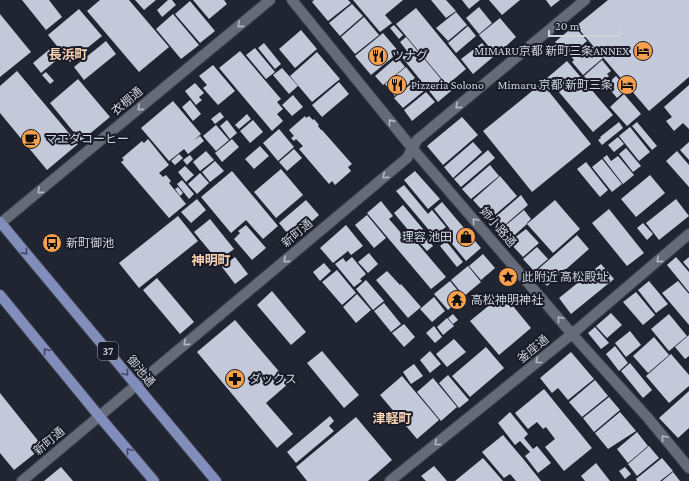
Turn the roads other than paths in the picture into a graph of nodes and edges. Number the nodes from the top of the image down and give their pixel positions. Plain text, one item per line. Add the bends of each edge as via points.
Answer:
1 (270, 0) edge
2 (292, 0) edge
3 (585, 0) edge
4 (412, 148) junction
5 (1, 223) edge
6 (689, 234) edge
7 (0, 295) edge
8 (572, 334) junction
9 (136, 385) junction
10 (99, 416) junction
11 (689, 468) edge
12 (22, 481) edge
13 (154, 481) edge
14 (216, 481) edge
15 (390, 481) edge

1 -> 5 street, 衣棚通
4 -> 2 street, 姉小路通
3 -> 4 street, 新町通 via 417,140
8 -> 4 street, 姉小路通
4 -> 9 street, 新町通 via 407,158
5 -> 9 main road, 御池通 / 37
6 -> 8 street, 釜座通
10 -> 7 main road
11 -> 8 street, 姉小路通 via 648,418
8 -> 15 street, 釜座通
9 - 10 street, 新町通
9 - 14 main road, 御池通 / 37
10 - 12 street, 新町通
13 -> 10 main road

